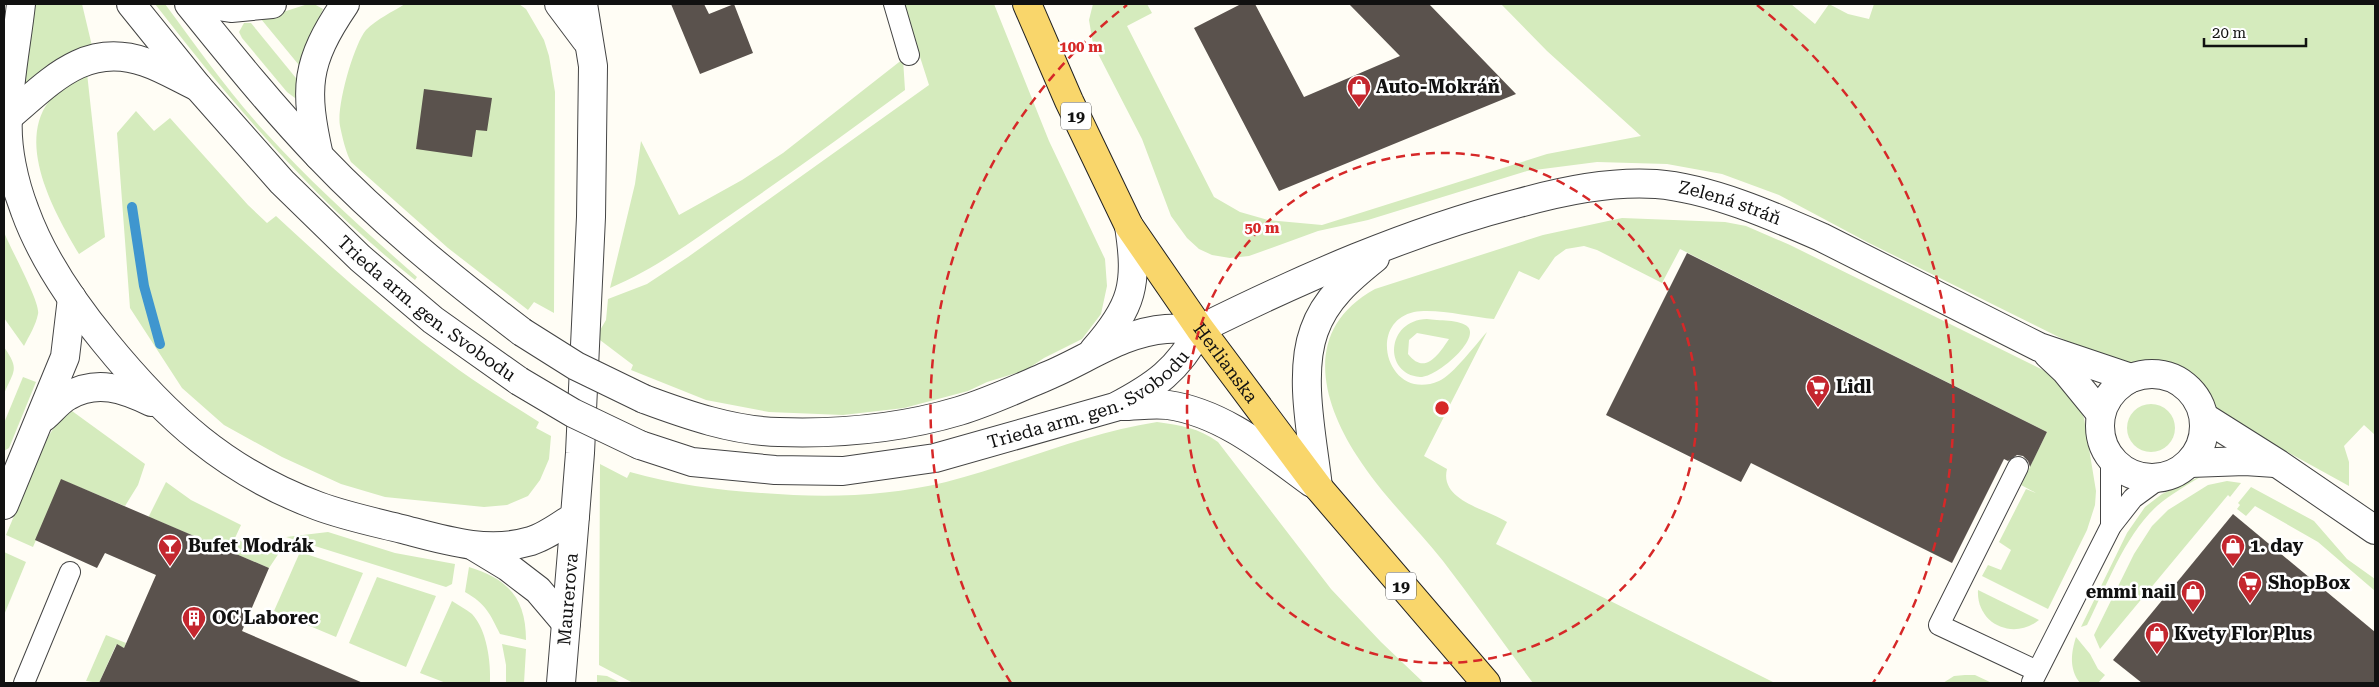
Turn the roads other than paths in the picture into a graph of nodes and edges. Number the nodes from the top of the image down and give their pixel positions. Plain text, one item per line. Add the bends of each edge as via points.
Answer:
1 (21, 4) edge
2 (131, 4) edge
3 (190, 4) edge
4 (205, 4) edge
5 (272, 4) edge
6 (345, 4) edge
7 (559, 4) edge
8 (575, 4) edge
9 (582, 4) edge
10 (894, 4) edge
11 (1027, 4) edge
12 (590, 45) junction
13 (910, 55) dead end
14 (198, 87) junction
15 (8, 118) junction
16 (319, 156) junction
17 (1130, 226) junction
18 (1394, 242) junction
19 (72, 298) junction
20 (1200, 330) junction
21 (2042, 348) junction
22 (1088, 356) junction
23 (2131, 378) junction
24 (1115, 407) junction
25 (163, 408) junction
26 (2100, 414) junction
27 (2204, 417) junction
28 (40, 422) junction
29 (2111, 460) junction
30 (2190, 463) junction
31 (2276, 463) junction
32 (2018, 466) dead end
33 (2159, 479) junction
34 (1318, 487) junction
35 (4, 505) edge
36 (575, 516) junction
37 (2111, 526) junction
38 (2375, 530) edge
39 (475, 547) junction
40 (70, 572) dead end
41 (566, 623) junction
42 (2034, 677) edge
43 (24, 683) edge
44 (561, 683) edge
45 (1486, 683) edge

1 - 15 street
2 - 14 street, Trieda arm. gen. Svobodu
3 - 16 street, Trieda arm. gen. Svobodu via 233,59
4 - 5 street via 231,8
6 - 16 street via 322,43 313,64 309,86
7 - 12 street
8 - 12 street
9 - 12 street
10 - 13 lane
11 - 17 main road, Herlianska / 19 via 1069,101
12 - 36 street, Maurerova via 592,217
14 - 15 street via 126,56 93,58 55,78
14 - 24 street, Trieda arm. gen. Svobodu, bridge via 282,182 360,258 433,320 519,381 573,413 640,445 692,462 775,470 843,471 935,458
15 - 19 street via 13,169 24,210
16 - 22 street, Trieda arm. gen. Svobodu, bridge via 418,249 522,332 576,366 644,399 698,418 778,432 904,424 960,411 1049,376
17 - 20 main road, Herlianska / 19
17 - 22 street via 1134,259 1129,299 1114,327
18 - 20 street, Zelená stráň via 1318,272
18 - 21 street, Zelená stráň via 1492,210 1581,189 1631,183 1679,187 1761,212 1821,237
18 - 34 street via 1334,295 1314,331 1308,368
19 - 25 street via 132,376
19 - 28 street via 65,357
20 - 22 street, Trieda arm. gen. Svobodu via 1151,331
20 - 24 street, Trieda arm. gen. Svobodu via 1169,374
20 - 34 main road, Herlianska / 19
21 - 23 street, Zelená stráň
21 - 26 street, Zelená stráň via 2065,370
23 - 26 street, Zelená stráň via 2117,387
23 - 27 street, Zelená stráň via 2162,374 2177,380 2190,389
24 - 34 street via 1166,404 1210,416 1250,439
25 - 28 street via 124,389 94,387 67,396
25 - 39 street via 224,459 318,506
26 - 29 street via 2099,430
27 - 30 street via 2204,433
27 - 31 street
28 - 35 street
29 - 33 street via 2124,471 2141,478
29 - 37 lane
30 - 31 street
30 - 33 street
31 - 38 street
32 - 42 lane via 1939,625
33 - 37 lane via 2133,498
34 - 45 main road, Herlianska / 19
36 - 39 street via 532,541
36 - 41 street, Maurerova
37 - 42 lane
39 - 41 street via 538,590
40 - 43 lane
41 - 44 street, Maurerova

